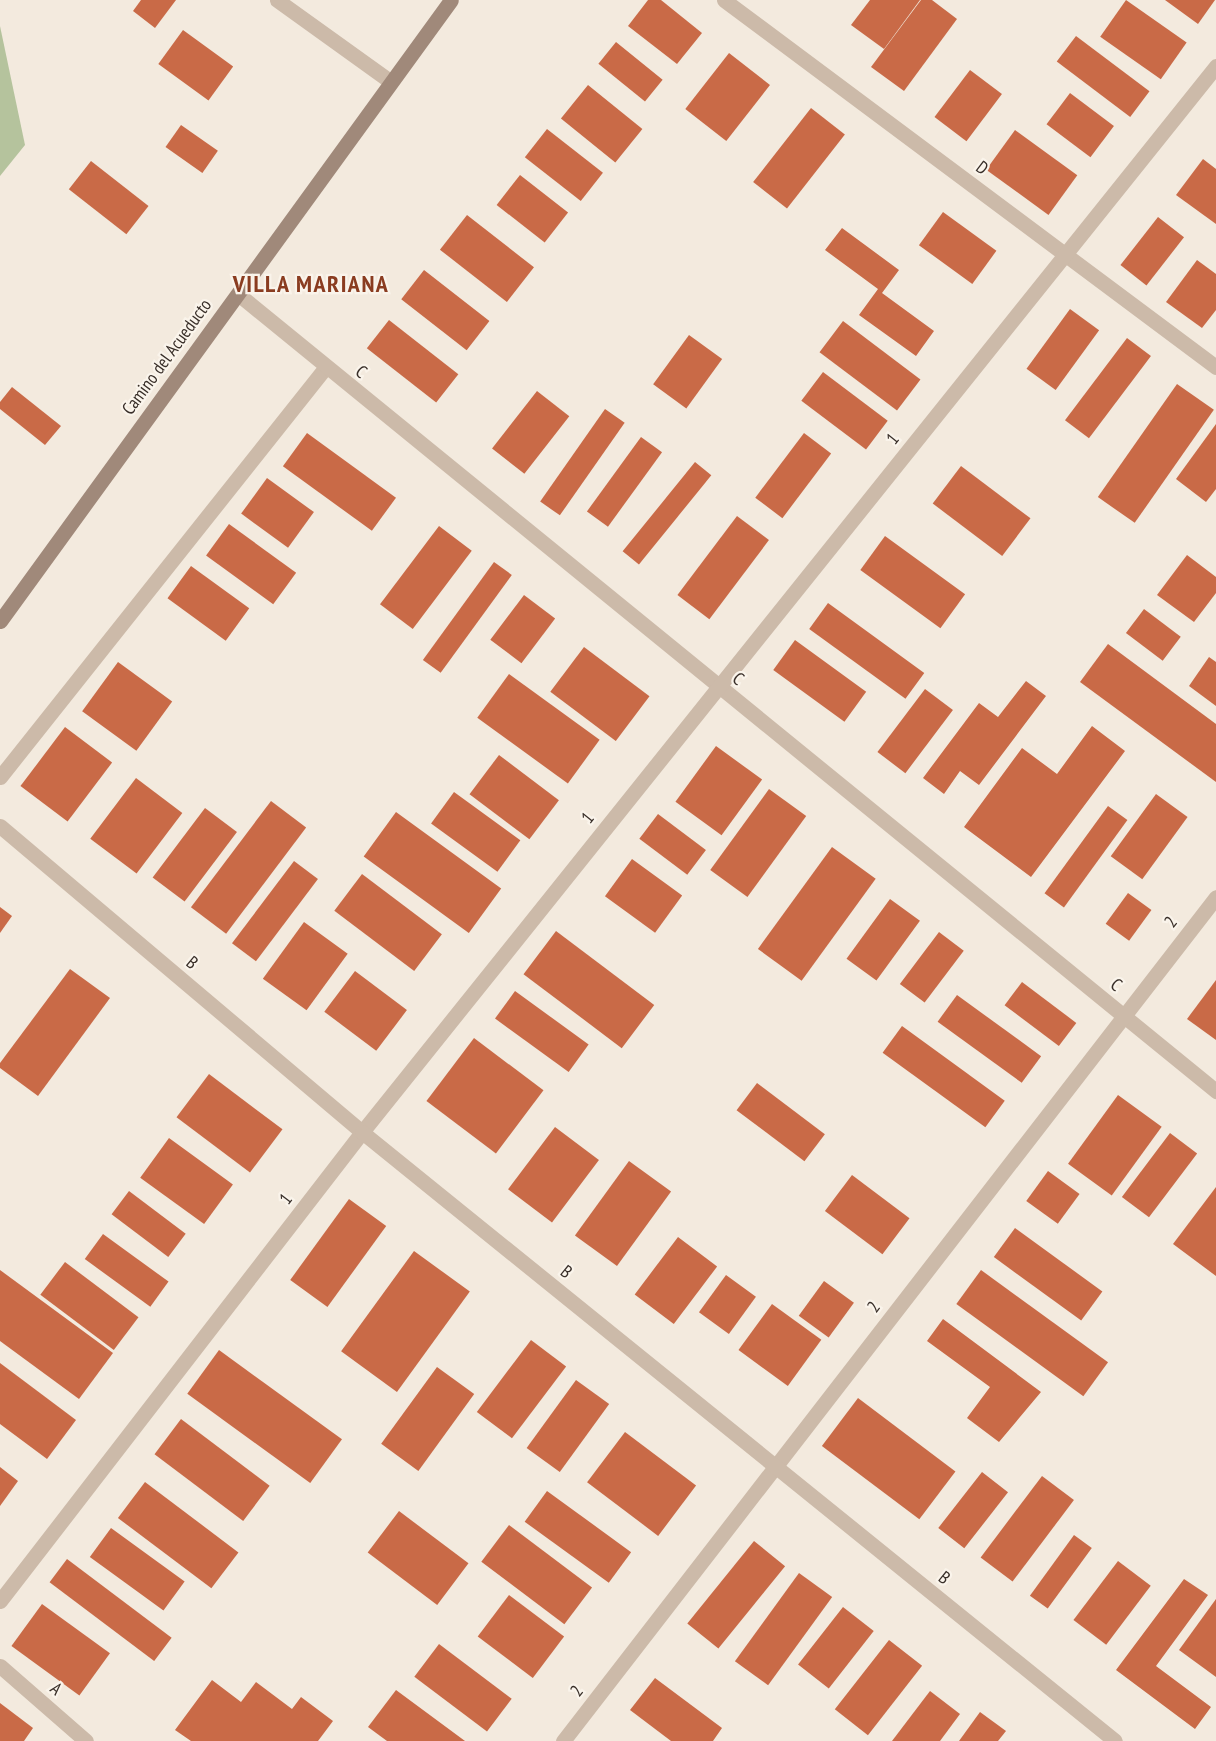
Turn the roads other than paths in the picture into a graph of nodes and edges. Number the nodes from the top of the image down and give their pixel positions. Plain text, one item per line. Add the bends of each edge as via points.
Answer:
1 (277, 0) edge
2 (450, 0) edge
3 (724, 0) edge
4 (1216, 66) edge
5 (392, 82) junction
6 (1067, 255) junction
7 (238, 294) junction
8 (1216, 367) edge
9 (325, 368) junction
10 (0, 621) edge
11 (717, 687) junction
12 (0, 777) edge
13 (0, 826) edge
14 (1216, 897) edge
15 (1122, 1016) junction
16 (1216, 1091) edge
17 (362, 1132) junction
18 (775, 1468) junction
19 (0, 1601) edge
20 (0, 1666) edge
21 (87, 1741) edge
22 (563, 1741) edge
23 (1115, 1741) edge

1 - 5 street
2 - 5 main road, Camino del Acueducto
3 - 6 street, D
4 - 6 street, 1
5 - 7 main road, Camino del Acueducto
6 - 8 street, D
6 - 11 street, 1
7 - 9 street, C
7 - 10 main road, Camino del Acueducto
9 - 11 street, C
9 - 12 street
11 - 15 street, C
11 - 17 street, 1
13 - 17 street, B
14 - 15 street, 2
15 - 16 street, C
15 - 18 street, 2
17 - 18 street, B
17 - 19 street, 1
18 - 22 street, 2
18 - 23 street, B
20 - 21 street, A

